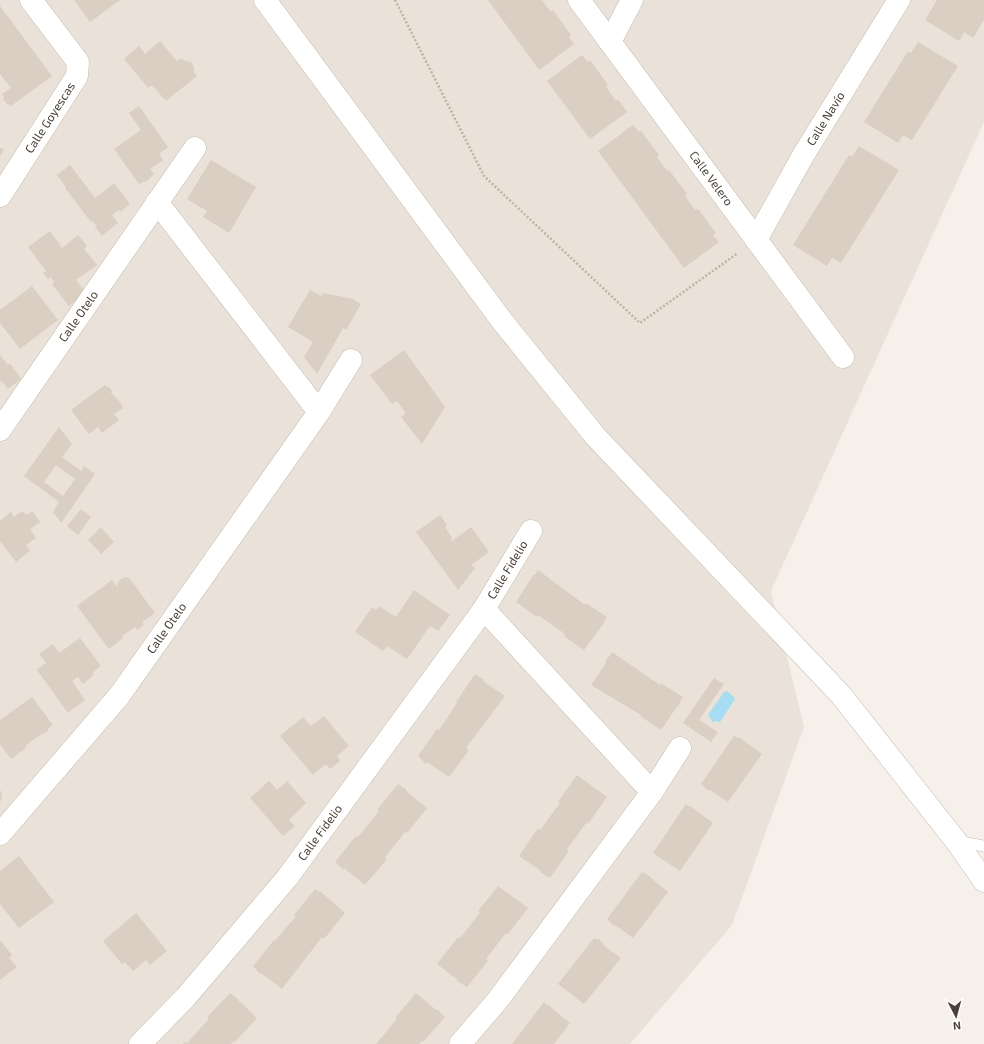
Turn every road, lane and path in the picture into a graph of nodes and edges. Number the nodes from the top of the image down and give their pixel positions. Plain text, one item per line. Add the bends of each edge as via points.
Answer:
1 (31, 0) edge
2 (265, 0) edge
3 (395, 0) edge
4 (579, 0) edge
5 (632, 0) edge
6 (899, 0) edge
7 (610, 42) junction
8 (195, 148) dead end
9 (0, 196) edge
10 (157, 202) junction
11 (756, 240) junction
12 (842, 357) dead end
13 (351, 360) dead end
14 (318, 412) junction
15 (0, 430) edge
16 (530, 531) dead end
17 (484, 609) junction
18 (680, 748) dead end
19 (652, 792) junction
20 (0, 834) edge
21 (956, 840) junction
22 (984, 846) edge
23 (984, 881) edge
24 (140, 1044) edge
25 (460, 1044) edge

1 - 9 street, Calle Goyescas via 78,62 77,76
2 - 21 street via 502,321 596,438 841,695
3 - 11 path via 484,176 640,323
4 - 7 street, Calle Velero
5 - 7 street
6 - 11 street, Calle Navío via 804,154
7 - 11 street, Calle Velero
8 - 10 street, Calle Otelo
10 - 14 street
10 - 15 street, Calle Otelo
11 - 12 street, Calle Velero
13 - 14 street, Calle Otelo
14 - 20 street, Calle Otelo via 119,696
16 - 17 street, Calle Fidelio
17 - 19 street, Calle Fidelio
17 - 24 street, Calle Fidelio via 288,878 185,998
18 - 19 street
19 - 25 street via 497,1001
21 - 22 lane
21 - 23 street

